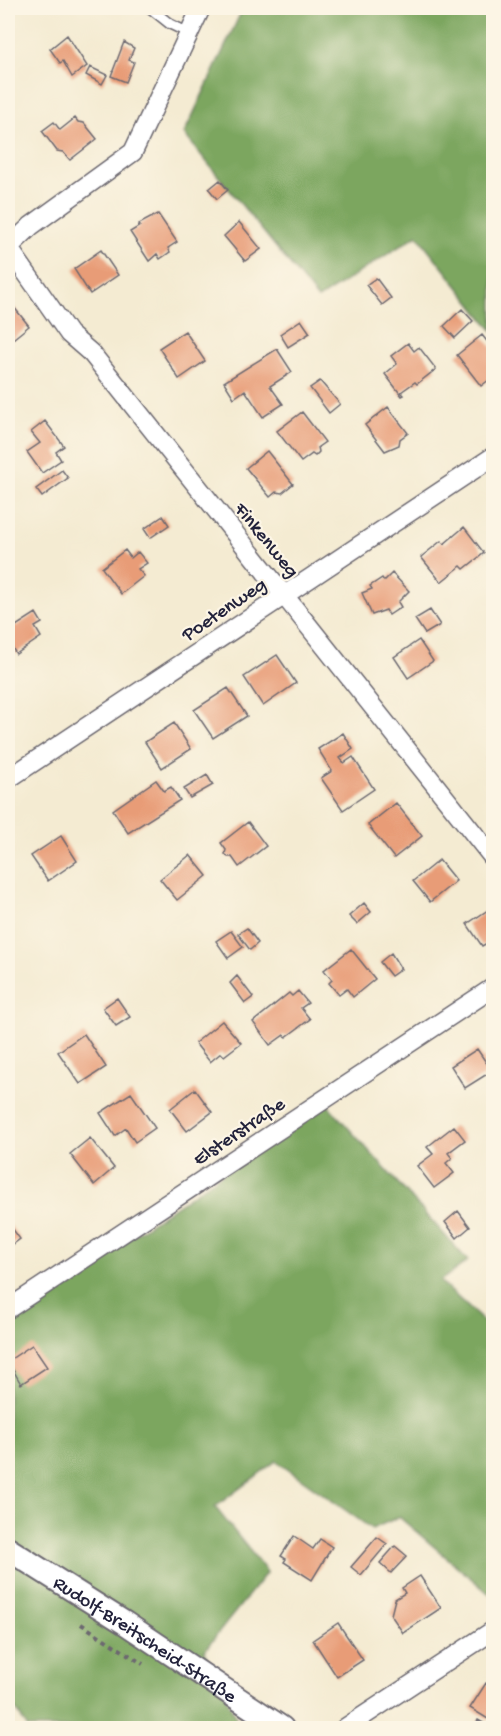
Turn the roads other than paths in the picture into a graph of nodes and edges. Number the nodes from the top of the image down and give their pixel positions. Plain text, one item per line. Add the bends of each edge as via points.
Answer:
1 (150, 8) edge
2 (201, 8) edge
3 (189, 33) junction
4 (8, 248) edge
5 (494, 456) edge
6 (283, 595) junction
7 (8, 779) edge
8 (494, 859) edge
9 (494, 987) edge
10 (8, 1309) edge
11 (8, 1549) edge
12 (494, 1630) edge
13 (282, 1728) edge
14 (345, 1728) edge

1 - 3 lane
2 - 3 street
3 - 4 street via 133,152
4 - 6 street, Finkenweg via 69,334 92,354
5 - 6 street, Poetenweg
6 - 7 street, Poetenweg
6 - 8 street, Finkenweg
9 - 10 street, Elsterstraße
11 - 13 street, Rudolf-Breitscheid-Straße
12 - 14 street

